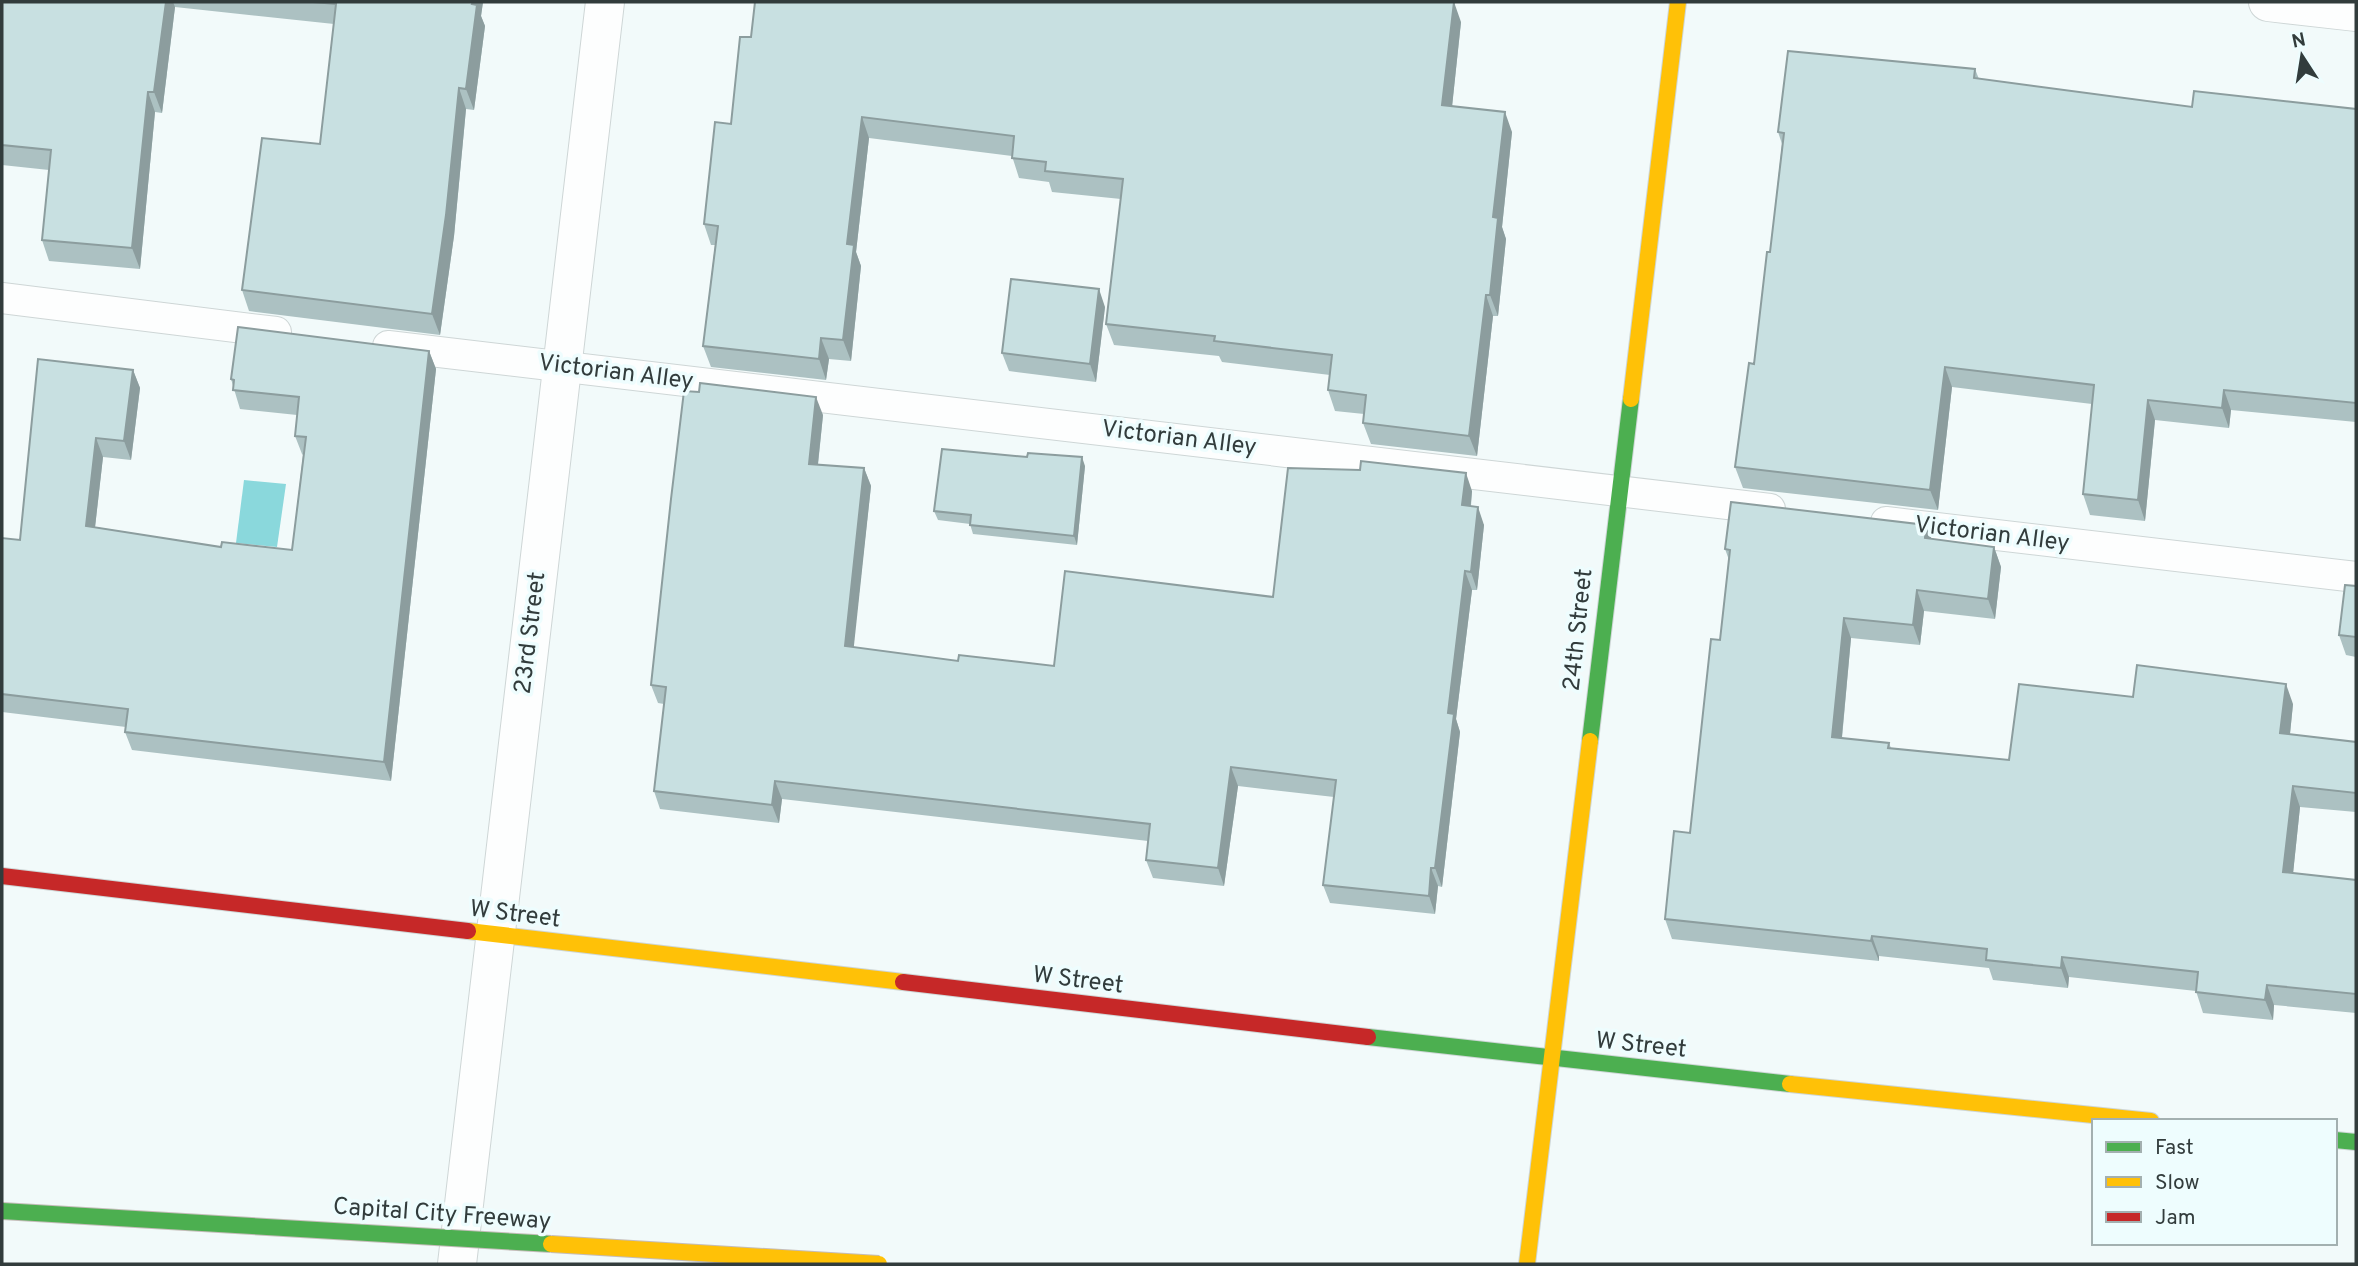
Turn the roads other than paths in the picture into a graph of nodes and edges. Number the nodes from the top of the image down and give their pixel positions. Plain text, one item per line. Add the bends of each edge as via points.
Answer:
1 (605, 2) edge
2 (1678, 2) edge
3 (2268, 2) edge
4 (2356, 12) edge
5 (2, 298) edge
6 (304, 335) edge
7 (359, 342) edge
8 (562, 367) junction
9 (1617, 492) junction
10 (1791, 511) edge
11 (1860, 519) edge
12 (2356, 577) edge
13 (2, 876) edge
14 (496, 936) junction
15 (1551, 1059) junction
16 (2132, 1119) edge
17 (2337, 1140) edge
18 (2356, 1142) edge
19 (2, 1211) edge
20 (457, 1264) edge
21 (879, 1264) edge
22 (1528, 1264) edge

1 - 8 street, 23rd Street
2 - 9 main road, 24th Street
3 - 4 street
5 - 6 lane
7 - 8 lane, Victorian Alley
8 - 9 lane, Victorian Alley
8 - 14 street, 23rd Street
9 - 10 lane, Victorian Alley
9 - 15 main road, 24th Street
11 - 12 lane, Victorian Alley
13 - 14 main road, W Street
14 - 15 main road, W Street
14 - 20 street, 23rd Street
15 - 16 main road, W Street
15 - 22 main road, 24th Street
17 - 18 main road
19 - 21 main road, Capital City Freeway, bridge

